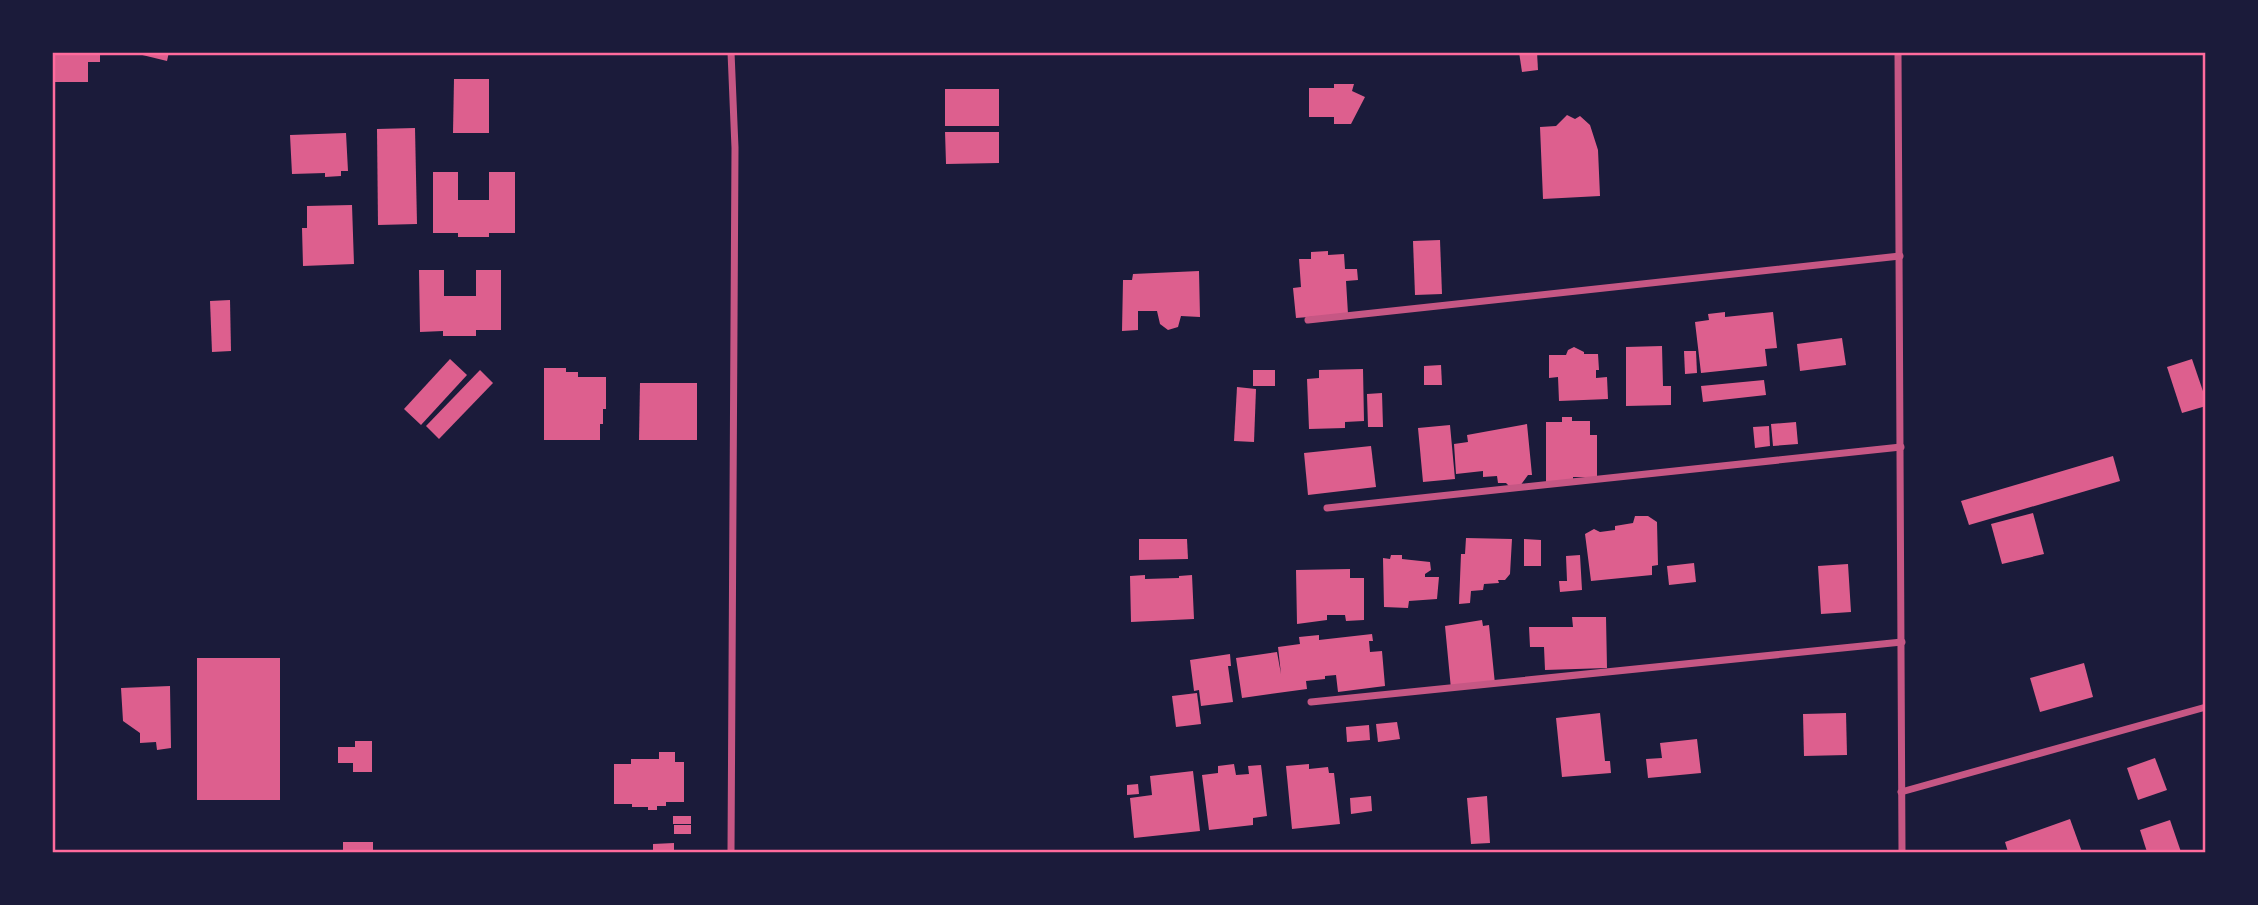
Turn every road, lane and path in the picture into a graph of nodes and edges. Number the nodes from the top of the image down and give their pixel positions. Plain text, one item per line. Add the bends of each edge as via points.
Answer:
1 (732, 52) edge
2 (1898, 52) edge
3 (1899, 256) junction
4 (1308, 320) dead end
5 (1900, 447) junction
6 (1327, 509) dead end
7 (1902, 642) junction
8 (1311, 702) dead end
9 (2206, 707) edge
10 (1901, 792) junction
11 (731, 852) edge
12 (1902, 852) edge

1 - 11 street
2 - 3 street
3 - 4 street
3 - 5 street
5 - 6 street
5 - 7 street
7 - 8 street
7 - 10 street
9 - 10 street
10 - 12 street

